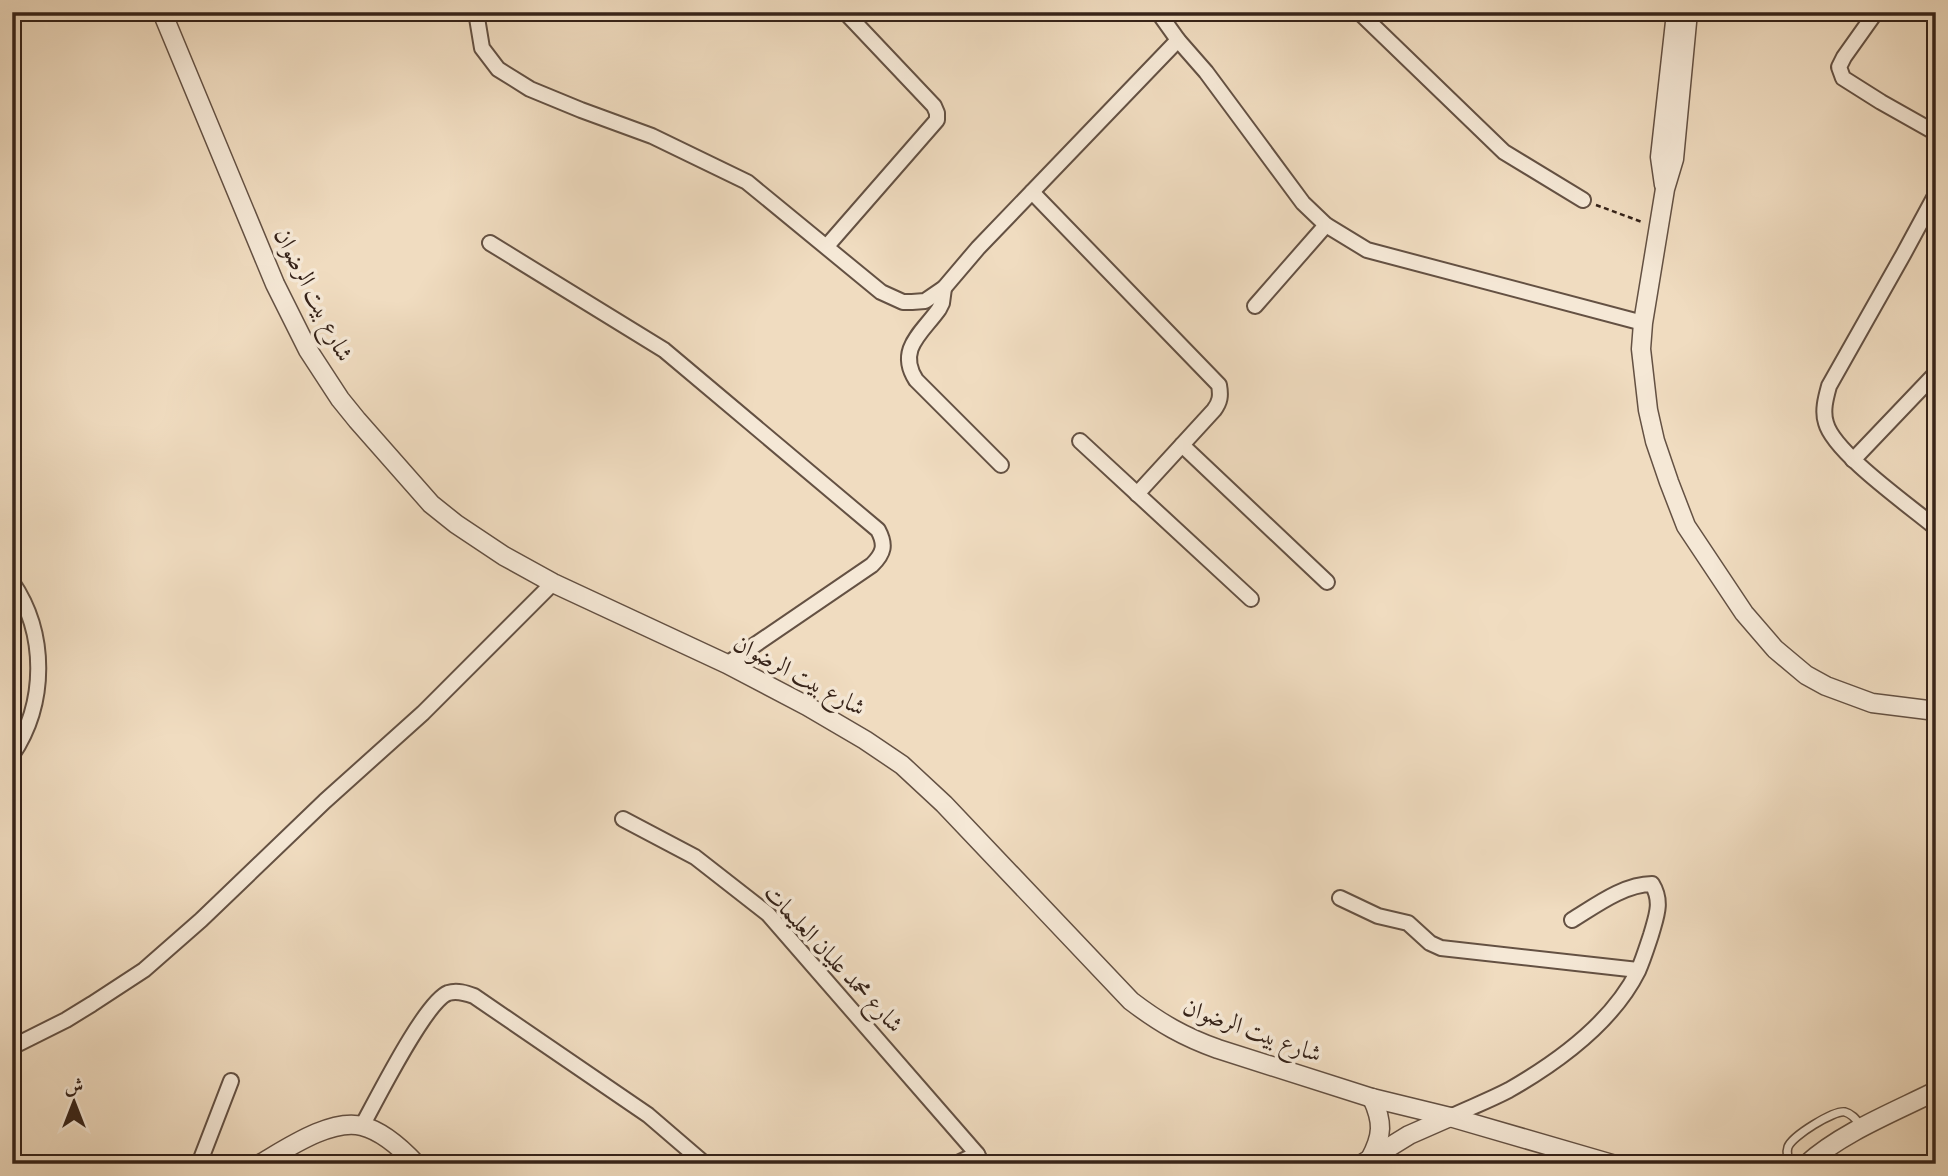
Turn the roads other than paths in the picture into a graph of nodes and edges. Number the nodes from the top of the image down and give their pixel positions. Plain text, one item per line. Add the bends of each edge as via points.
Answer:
1 (162, 12) edge
2 (476, 12) edge
3 (845, 12) edge
4 (1158, 12) edge
5 (1359, 12) edge
6 (1676, 12) edge
7 (1688, 12) edge
8 (1876, 12) edge
9 (1178, 40) junction
10 (1936, 133) edge
11 (1665, 188) junction
12 (1032, 192) junction
13 (1936, 194) edge
14 (1583, 200) road end
15 (1326, 225) junction
16 (490, 243) dead end
17 (827, 246) junction
18 (944, 288) junction
19 (1255, 306) dead end
20 (1643, 323) junction
21 (1936, 373) edge
22 (1080, 441) dead end
23 (1182, 445) junction
24 (1853, 460) junction
25 (1001, 465) dead end
26 (1137, 494) junction
27 (1936, 528) edge
28 (12, 582) edge
29 (1327, 582) dead end
30 (553, 583) junction
31 (1251, 599) dead end
32 (727, 664) junction
33 (1936, 711) edge
34 (12, 755) edge
35 (622, 819) dead end
36 (1340, 898) dead end
37 (1572, 920) dead end
38 (1639, 970) junction
39 (12, 1047) edge
40 (231, 1081) dead end
41 (1936, 1091) edge
42 (1372, 1098) junction
43 (1450, 1117) junction
44 (362, 1126) junction
45 (1863, 1128) junction
46 (979, 1159) edge
47 (1366, 1161) edge
48 (199, 1164) edge
49 (260, 1164) edge
50 (416, 1164) edge
51 (705, 1164) edge
52 (956, 1164) edge
53 (1612, 1164) edge
54 (1790, 1164) edge
55 (1807, 1164) edge

1 - 30 street, شارع بيت الرضوان via 275,284 308,350 340,399 431,504 492,549
2 - 17 street via 482,48 498,69 530,89 652,135 747,182
3 - 17 street via 934,106 937,120
4 - 9 street
5 - 14 street via 1504,152
6 - 11 street via 1660,157
7 - 11 street via 1674,159
8 - 10 street via 1839,67 1843,78
9 - 12 street
9 - 15 street via 1303,203
11 - 20 street
12 - 18 street
12 - 23 street via 1219,385 1219,403
13 - 24 street via 1829,386 1825,421 1832,437
15 - 19 street
15 - 20 street via 1367,250
16 - 32 street via 664,350 878,530 884,548 872,565
17 - 18 street via 881,292 902,302 925,301
18 - 25 street via 939,309 911,346 909,366 916,380
20 - 33 street via 1648,411 1669,482 1686,526 1744,613 1775,649 1826,686 1872,703
21 - 24 street
22 - 26 street
23 - 26 street
23 - 29 street
24 - 27 street
26 - 31 street
28 - 34 street via 30,617 39,666 31,717
30 - 32 street, شارع بيت الرضوان
30 - 39 street via 423,713 144,970 66,1020
32 - 42 street, شارع بيت الرضوان via 819,712 902,765 1131,1001 1153,1018 1194,1040
35 - 46 street, شارع محمد عليان العليمات via 695,857 768,914
36 - 38 street via 1378,916 1408,923 1441,948
37 - 38 street via 1620,893 1652,884 1659,909
38 - 43 street via 1611,1010 1569,1050 1508,1090
40 - 48 street
41 - 45 street
42 - 43 street, شارع بيت الرضوان
42 - 47 street via 1381,1128 1378,1144
43 - 47 street
43 - 53 street, شارع بيت الرضوان
44 - 49 street via 326,1130
44 - 50 street via 386,1138
44 - 51 street via 407,1043 435,1004 448,993 459,992 474,996 648,1115
45 - 54 lane via 1850,1114 1833,1113 1791,1142
45 - 55 street
46 - 52 street

